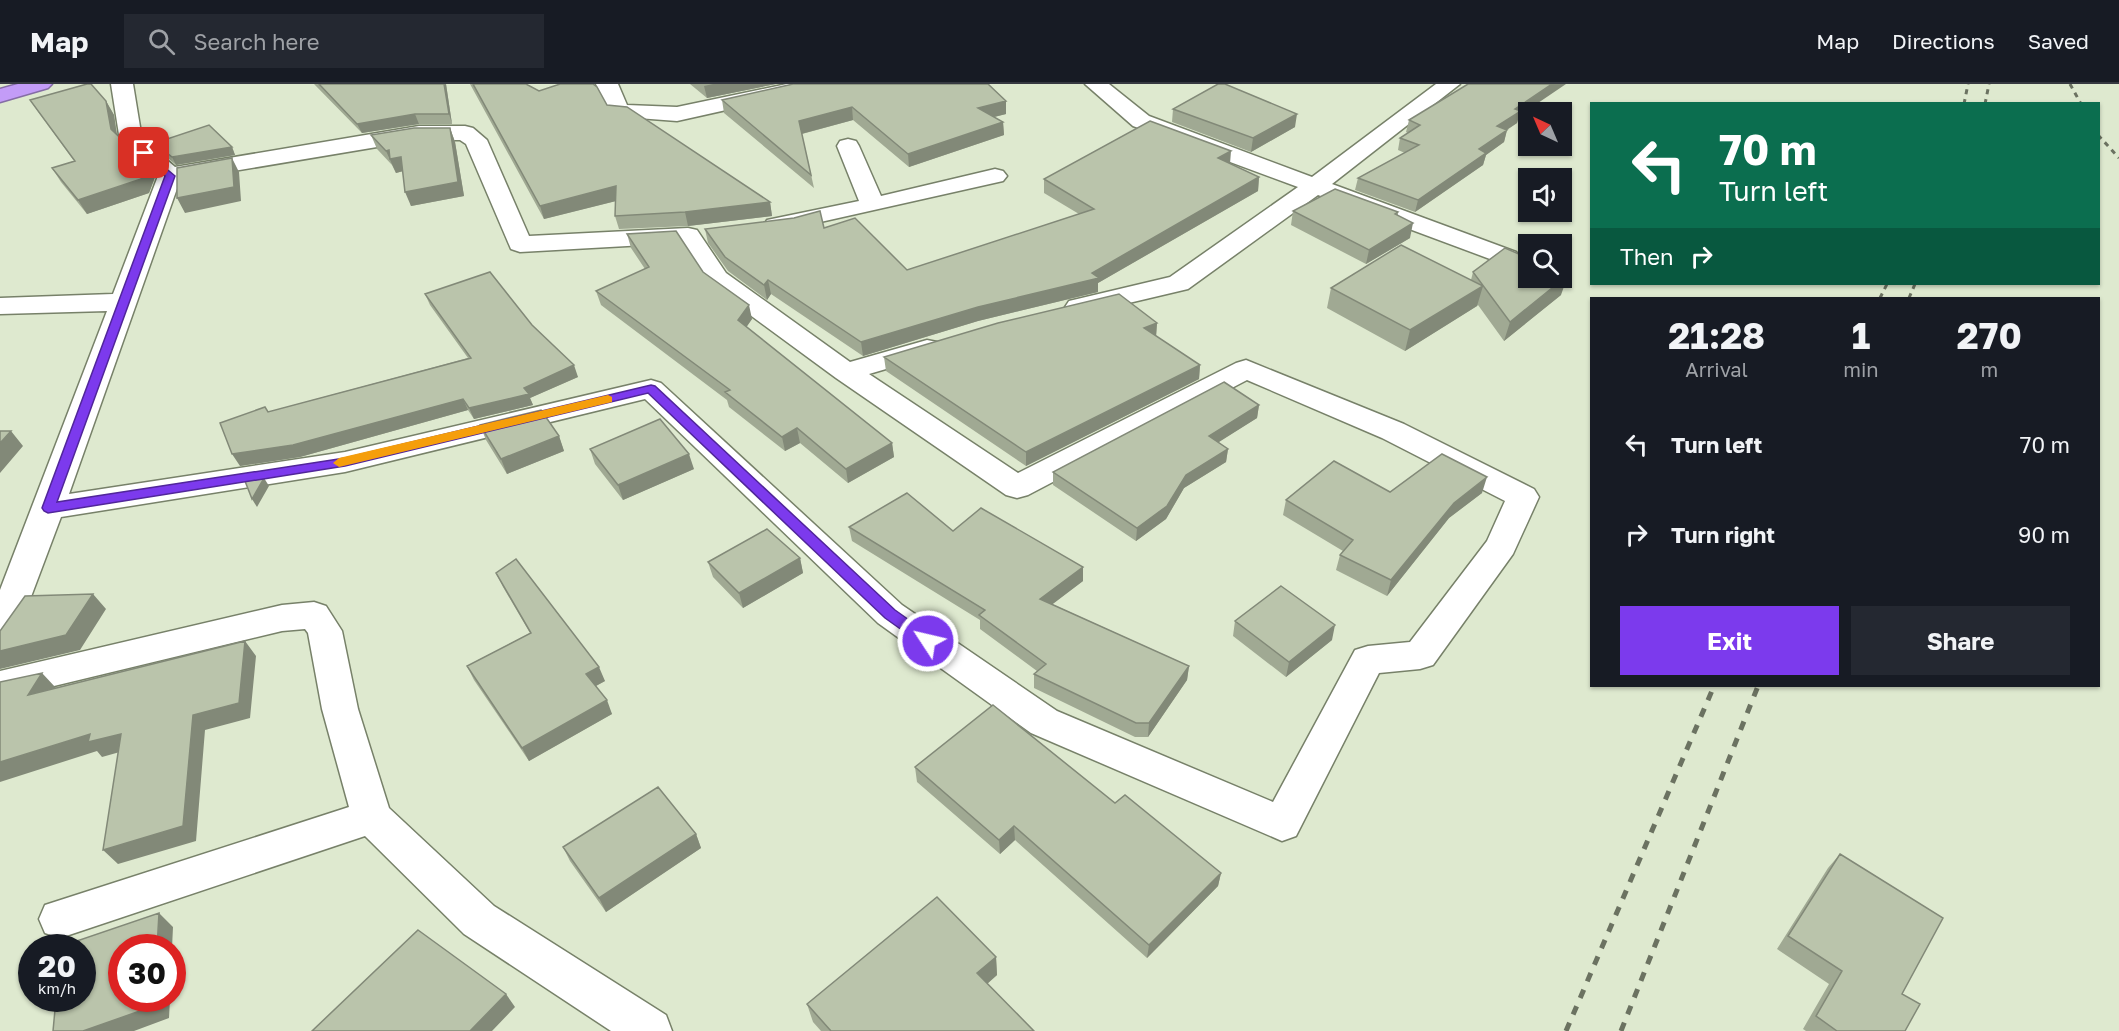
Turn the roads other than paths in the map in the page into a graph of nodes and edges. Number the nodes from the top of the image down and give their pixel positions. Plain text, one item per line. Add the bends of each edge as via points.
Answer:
1 (42, 84) edge
2 (122, 84) edge
3 (607, 84) edge
4 (816, 84) edge
5 (1096, 84) edge
6 (1449, 84) edge
7 (0, 96) edge
8 (848, 146) dead end
9 (170, 176) junction
10 (995, 176) dead end
11 (1315, 186) junction
12 (873, 206) junction
13 (758, 227) edge
14 (1507, 257) edge
15 (125, 302) junction
16 (0, 306) edge
17 (1056, 313) edge
18 (945, 342) edge
19 (846, 372) junction
20 (48, 508) junction
21 (0, 634) edge
22 (0, 685) edge
23 (372, 817) junction
24 (60, 919) dead end
25 (650, 1031) edge

1 - 7 highway
2 - 9 street via 131,141
3 - 4 street via 619,111 677,114
5 - 11 street via 1141,121
6 - 11 street
8 - 12 street
9 - 15 street
9 - 19 street via 419,133 465,133 476,140 520,244 700,233 717,278
10 - 12 street
11 - 14 street
11 - 17 street via 1179,283
12 - 13 street
15 - 16 street
15 - 20 street
18 - 19 street
19 - 20 street via 1017,487 1246,369 1393,431 1522,497 1501,546 1420,655 1368,660 1282,824 1044,722 890,614 651,389 345,462
20 - 21 street
22 - 23 street via 282,618 314,615 325,631 340,709
23 - 24 street
23 - 25 street via 479,920

